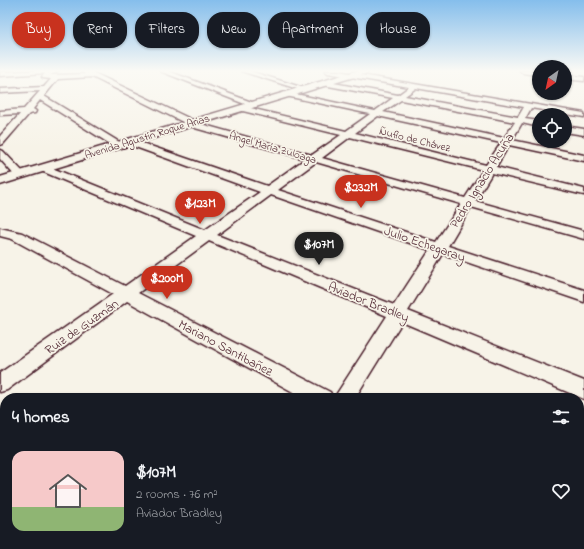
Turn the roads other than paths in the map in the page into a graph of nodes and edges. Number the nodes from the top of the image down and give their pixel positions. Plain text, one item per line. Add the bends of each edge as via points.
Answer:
1 (138, 97) edge
2 (234, 97) edge
3 (278, 97) edge
4 (298, 97) edge
5 (392, 97) edge
6 (475, 97) edge
7 (40, 98) joint
8 (399, 98) junction
9 (254, 104) junction
10 (529, 106) junction
11 (242, 108) junction
12 (61, 109) junction
13 (28, 111) junction
14 (0, 113) edge
15 (376, 114) junction
16 (584, 115) edge
17 (520, 120) junction
18 (192, 123) junction
19 (532, 123) edge
20 (572, 130) edge
21 (584, 132) edge
22 (347, 134) junction
23 (1, 141) edge
24 (505, 142) junction
25 (124, 143) junction
26 (0, 153) edge
27 (584, 158) edge
28 (314, 159) junction
29 (43, 168) junction
30 (488, 169) junction
31 (20, 175) junction
32 (0, 181) edge
33 (269, 191) junction
34 (584, 192) edge
35 (467, 202) junction
36 (0, 232) edge
37 (584, 235) edge
38 (206, 236) junction
39 (438, 248) junction
40 (126, 295) junction
41 (584, 296) edge
42 (398, 312) junction
43 (0, 384) edge
44 (584, 390) edge
45 (313, 393) edge
46 (347, 393) edge

1 - 18 street, Ángel María Zuloaga
2 - 9 street
3 - 9 main road, Avenida Agustín Roque Arias
4 - 15 street
5 - 8 street
6 - 10 street
7 - 12 street, Julio Echegaray
7 - 13 street
8 - 15 street, Ruiz de Guzmán
8 - 17 street
9 - 11 main road, Avenida Agustín Roque Arias
10 - 16 street
10 - 17 street, Pedro Ignacio Acuña
11 - 18 main road, Avenida Agustín Roque Arias
11 - 22 street, Ñuflo de Chávez
12 - 13 street
12 - 25 street, Julio Echegaray
13 - 14 street
13 - 23 street
15 - 22 street, Ruiz de Guzmán
15 - 24 street
17 - 19 street
17 - 24 street, Pedro Ignacio Acuña
18 - 25 main road, Avenida Agustín Roque Arias
18 - 28 street, Ángel María Zuloaga
20 - 21 street
22 - 28 street, Ruiz de Guzmán
22 - 30 street, Ñuflo de Chávez
24 - 27 street
24 - 30 street, Pedro Ignacio Acuña
25 - 29 main road, Avenida Agustín Roque Arias
25 - 33 street, Julio Echegaray
26 - 31 street
28 - 33 street, Ruiz de Guzmán
28 - 35 street, Ángel María Zuloaga
29 - 31 main road, Avenida Agustín Roque Arias
29 - 38 street, Aviador Bradley
30 - 34 street, Ñuflo de Chávez
30 - 35 street, Pedro Ignacio Acuña
31 - 32 main road, Avenida Agustín Roque Arias
33 - 38 street, Ruiz de Guzmán
33 - 39 street, Julio Echegaray
35 - 37 street, Ángel María Zuloaga
35 - 39 street, Pedro Ignacio Acuña
36 - 40 street, Mariano Santibañez via 17,236
38 - 40 street, Ruiz de Guzmán
38 - 42 street, Aviador Bradley
39 - 41 street, Julio Echegaray
39 - 42 street, Pedro Ignacio Acuña
40 - 43 street, Ruiz de Guzmán
40 - 45 street, Mariano Santibañez
42 - 44 street, Aviador Bradley
42 - 46 street, Pedro Ignacio Acuña

